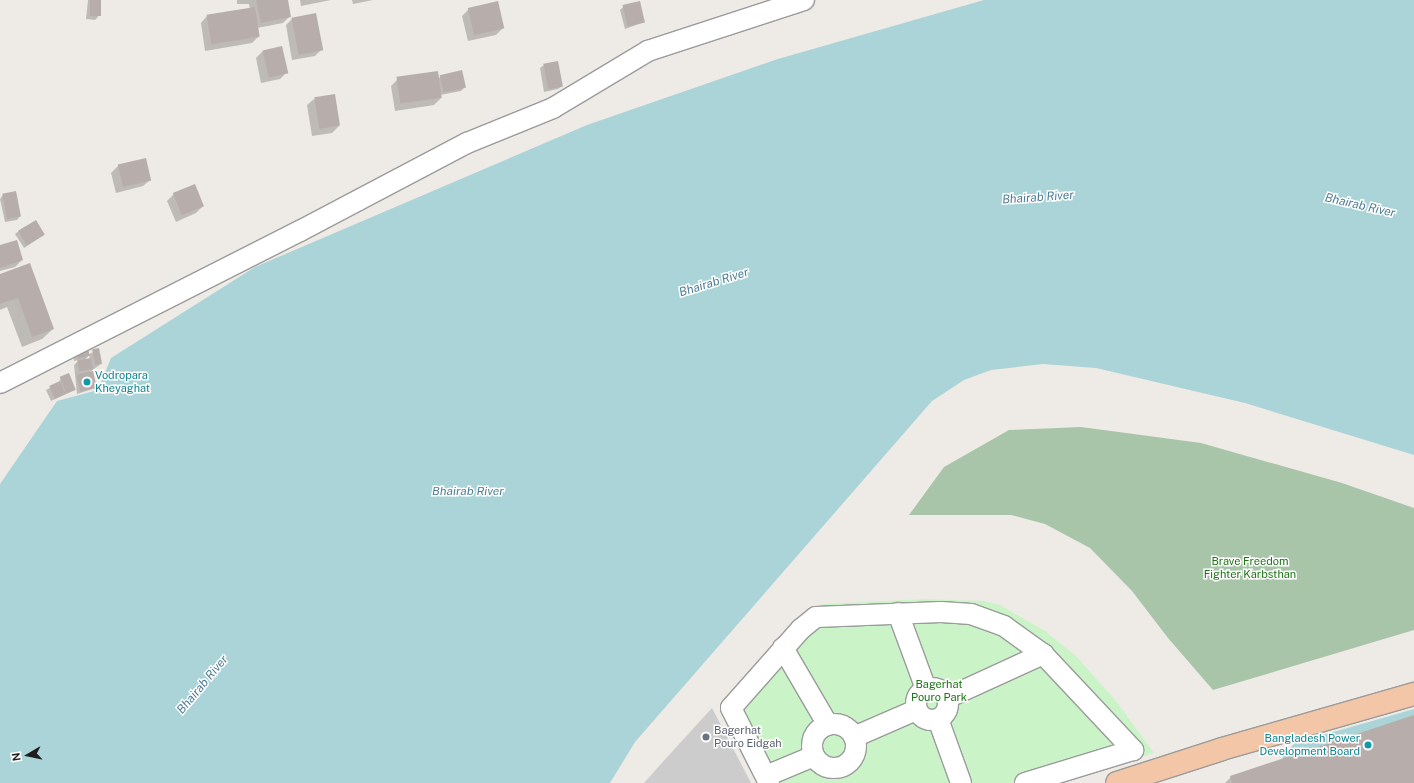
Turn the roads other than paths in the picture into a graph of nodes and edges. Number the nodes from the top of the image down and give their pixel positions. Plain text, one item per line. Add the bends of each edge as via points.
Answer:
1 (804, 0) edge
2 (0, 383) edge
3 (898, 613) junction
4 (784, 648) junction
5 (1043, 654) junction
6 (926, 689) junction
7 (1414, 694) edge
8 (947, 698) junction
9 (916, 710) junction
10 (938, 719) junction
11 (828, 725) junction
12 (854, 737) junction
13 (814, 756) junction
14 (846, 775) edge
15 (768, 780) edge
16 (961, 783) edge
17 (1025, 783) edge
18 (1117, 783) edge

1 - 2 street via 648,51 552,108 467,143
3 - 4 street via 816,617
3 - 5 street via 971,614 1004,626
3 - 6 street
4 - 11 street
4 - 15 street via 731,708
5 - 8 street
5 - 17 street via 1133,750
6 - 8 street via 938,689
6 - 9 street via 917,697
7 - 18 main road via 1222,749
8 - 10 street via 947,711
9 - 10 street via 925,719
9 - 12 street
10 - 16 street
11 - 12 street via 843,726
11 - 13 street via 821,728 812,741
12 - 14 street via 856,752
13 - 14 street via 825,767
13 - 15 street

